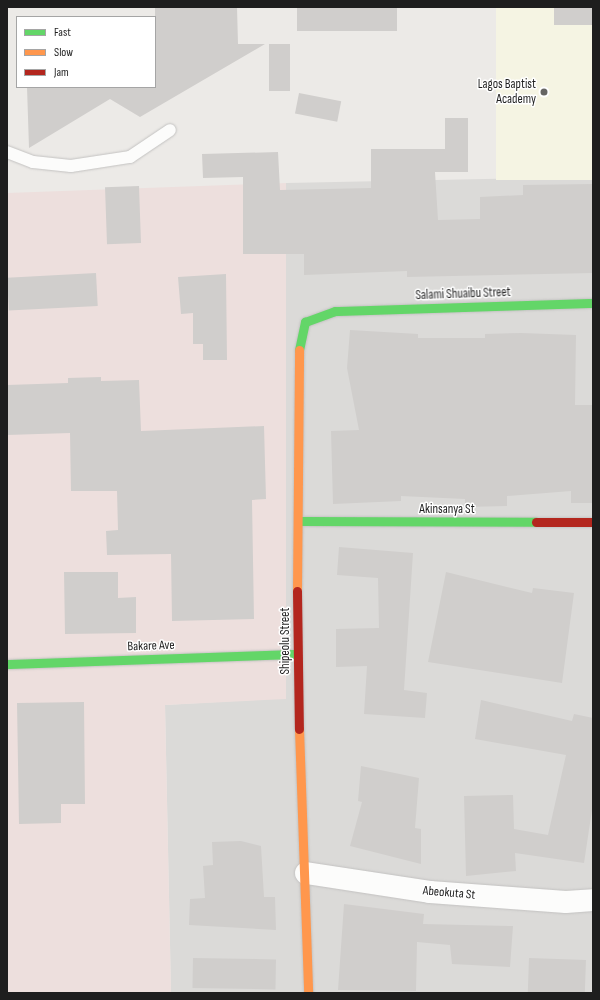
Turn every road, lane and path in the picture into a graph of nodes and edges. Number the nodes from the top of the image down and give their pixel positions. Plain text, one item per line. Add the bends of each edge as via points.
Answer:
1 (170, 130) dead end
2 (7, 152) edge
3 (593, 303) edge
4 (335, 311) joint
5 (300, 521) junction
6 (593, 522) edge
7 (296, 654) junction
8 (7, 664) edge
9 (306, 873) junction
10 (593, 900) edge
11 (308, 993) edge

1 - 2 lane via 130,157 71,166 33,162
3 - 4 street, Salami Shuaibu Street
4 - 5 street, Shipeolu Street via 305,322 299,349
5 - 6 street, Akinsanya St
5 - 7 street, Shipeolu Street
7 - 8 street, Bakare Ave
7 - 9 street, Shipeolu Street
9 - 10 street, Abeokuta St via 430,892 566,902
9 - 11 street, Shipeolu Street

